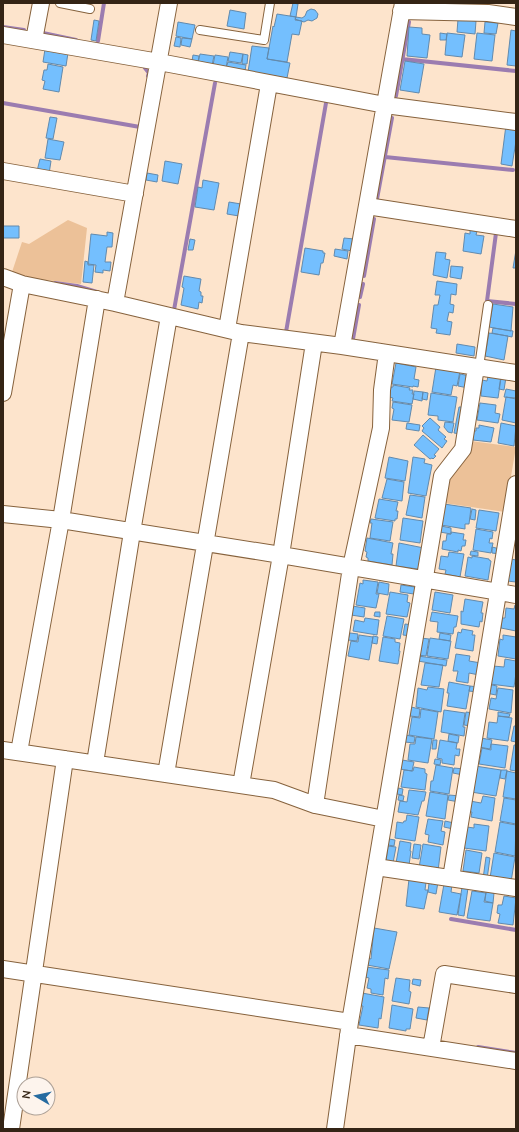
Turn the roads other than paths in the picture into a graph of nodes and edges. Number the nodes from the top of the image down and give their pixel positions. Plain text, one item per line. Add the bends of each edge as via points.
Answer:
1 (41, 3) edge
2 (60, 3) edge
3 (169, 3) edge
4 (270, 3) edge
5 (402, 7) edge
6 (90, 8) dead end
7 (516, 17) edge
8 (200, 30) dead end
9 (3, 35) edge
10 (34, 40) junction
11 (159, 62) junction
12 (269, 84) junction
13 (385, 105) junction
14 (516, 122) edge
15 (3, 171) edge
16 (135, 194) junction
17 (367, 206) junction
18 (516, 229) edge
19 (3, 277) edge
20 (22, 284) junction
21 (97, 299) junction
22 (115, 303) junction
23 (488, 305) dead end
24 (169, 316) junction
25 (234, 331) junction
26 (314, 342) junction
27 (342, 346) junction
28 (387, 353) junction
29 (478, 367) junction
30 (516, 373) edge
31 (3, 393) edge
32 (516, 484) edge
33 (3, 514) edge
34 (61, 520) junction
35 (132, 532) junction
36 (204, 543) junction
37 (280, 555) junction
38 (351, 567) junction
39 (425, 580) junction
40 (498, 592) junction
41 (516, 595) edge
42 (11, 751) edge
43 (65, 759) junction
44 (95, 763) junction
45 (166, 774) junction
46 (242, 785) junction
47 (315, 805) junction
48 (384, 819) junction
49 (376, 867) junction
50 (451, 878) junction
51 (516, 888) edge
52 (3, 970) edge
53 (33, 975) junction
54 (516, 985) edge
55 (349, 1029) junction
56 (432, 1048) junction
57 (516, 1061) edge
58 (11, 1129) edge
59 (335, 1129) edge

1 - 10 street
2 - 6 lane
3 - 11 street
4 - 8 lane via 264,40
5 - 7 street
5 - 13 street
9 - 10 street
10 - 11 street
11 - 12 street
11 - 16 street
12 - 13 street
12 - 25 street
13 - 14 street
13 - 17 street
15 - 16 street
16 - 22 street
17 - 18 street
17 - 27 street
19 - 20 street
20 - 21 street
20 - 31 street
21 - 22 street
21 - 34 street
22 - 24 street
23 - 29 lane
24 - 25 street
24 - 35 street
25 - 26 street
25 - 36 street
26 - 27 street
26 - 37 street
27 - 28 street
28 - 29 street
28 - 38 street via 382,390 381,428
29 - 30 street
29 - 39 street via 463,449 442,476
32 - 40 street
33 - 34 street
34 - 35 street
34 - 42 street
35 - 36 street
35 - 44 street
36 - 37 street
36 - 45 street
37 - 38 street
37 - 46 street
38 - 39 street
38 - 47 street
39 - 40 street
39 - 48 street
40 - 41 street
40 - 50 street
42 - 43 street
43 - 44 street
43 - 53 street
44 - 45 street
45 - 46 street
46 - 47 street via 274,790
47 - 48 street
48 - 49 street
49 - 50 street
49 - 55 street
50 - 51 street
52 - 53 street
53 - 55 street
53 - 58 street
54 - 56 street via 444,974
55 - 56 street
55 - 59 street
56 - 57 street

